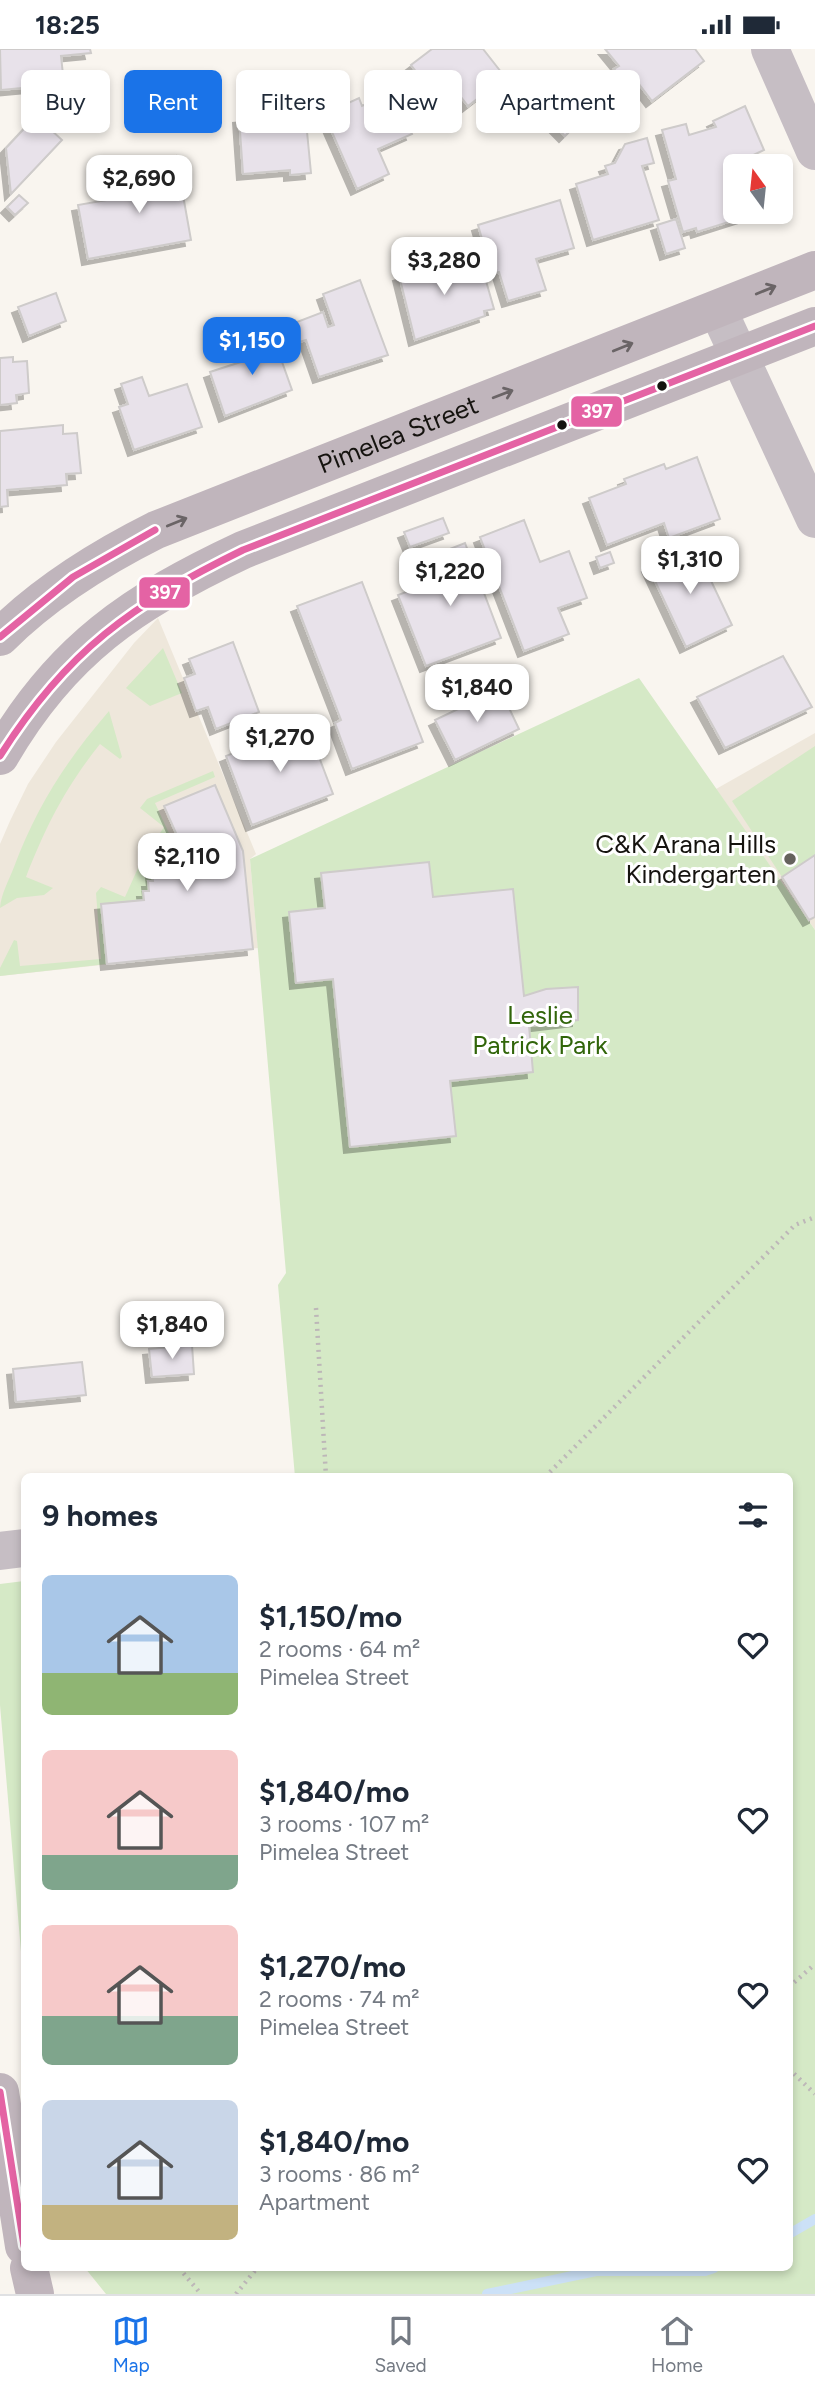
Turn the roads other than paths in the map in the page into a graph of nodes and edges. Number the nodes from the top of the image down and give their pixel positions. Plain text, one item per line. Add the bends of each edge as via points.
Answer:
1 (770, 49) edge
2 (815, 151) edge
3 (815, 270) edge
4 (718, 310) junction
5 (815, 326) edge
6 (740, 358) junction
7 (815, 519) edge
8 (17, 604) edge
9 (0, 637) edge
10 (4, 740) edge
11 (21, 1548) edge
12 (0, 1551) edge
13 (0, 2092) edge
14 (21, 2228) edge
15 (21, 2248) edge
16 (0, 2252) edge
17 (30, 2271) edge
18 (36, 2294) edge

1 - 2 street
4 -> 3 main road, Pimelea Street
4 - 6 street
8 -> 4 main road, Pimelea Street via 156,530
5 - 6 main road, Pimelea Street
6 - 7 street
6 - 10 main road, Pimelea Street via 243,550 187,577 136,607 92,641 41,692
8 - 9 main road, Pimelea Street
11 - 12 street
13 - 14 main road
15 - 16 main road
17 - 18 main road

